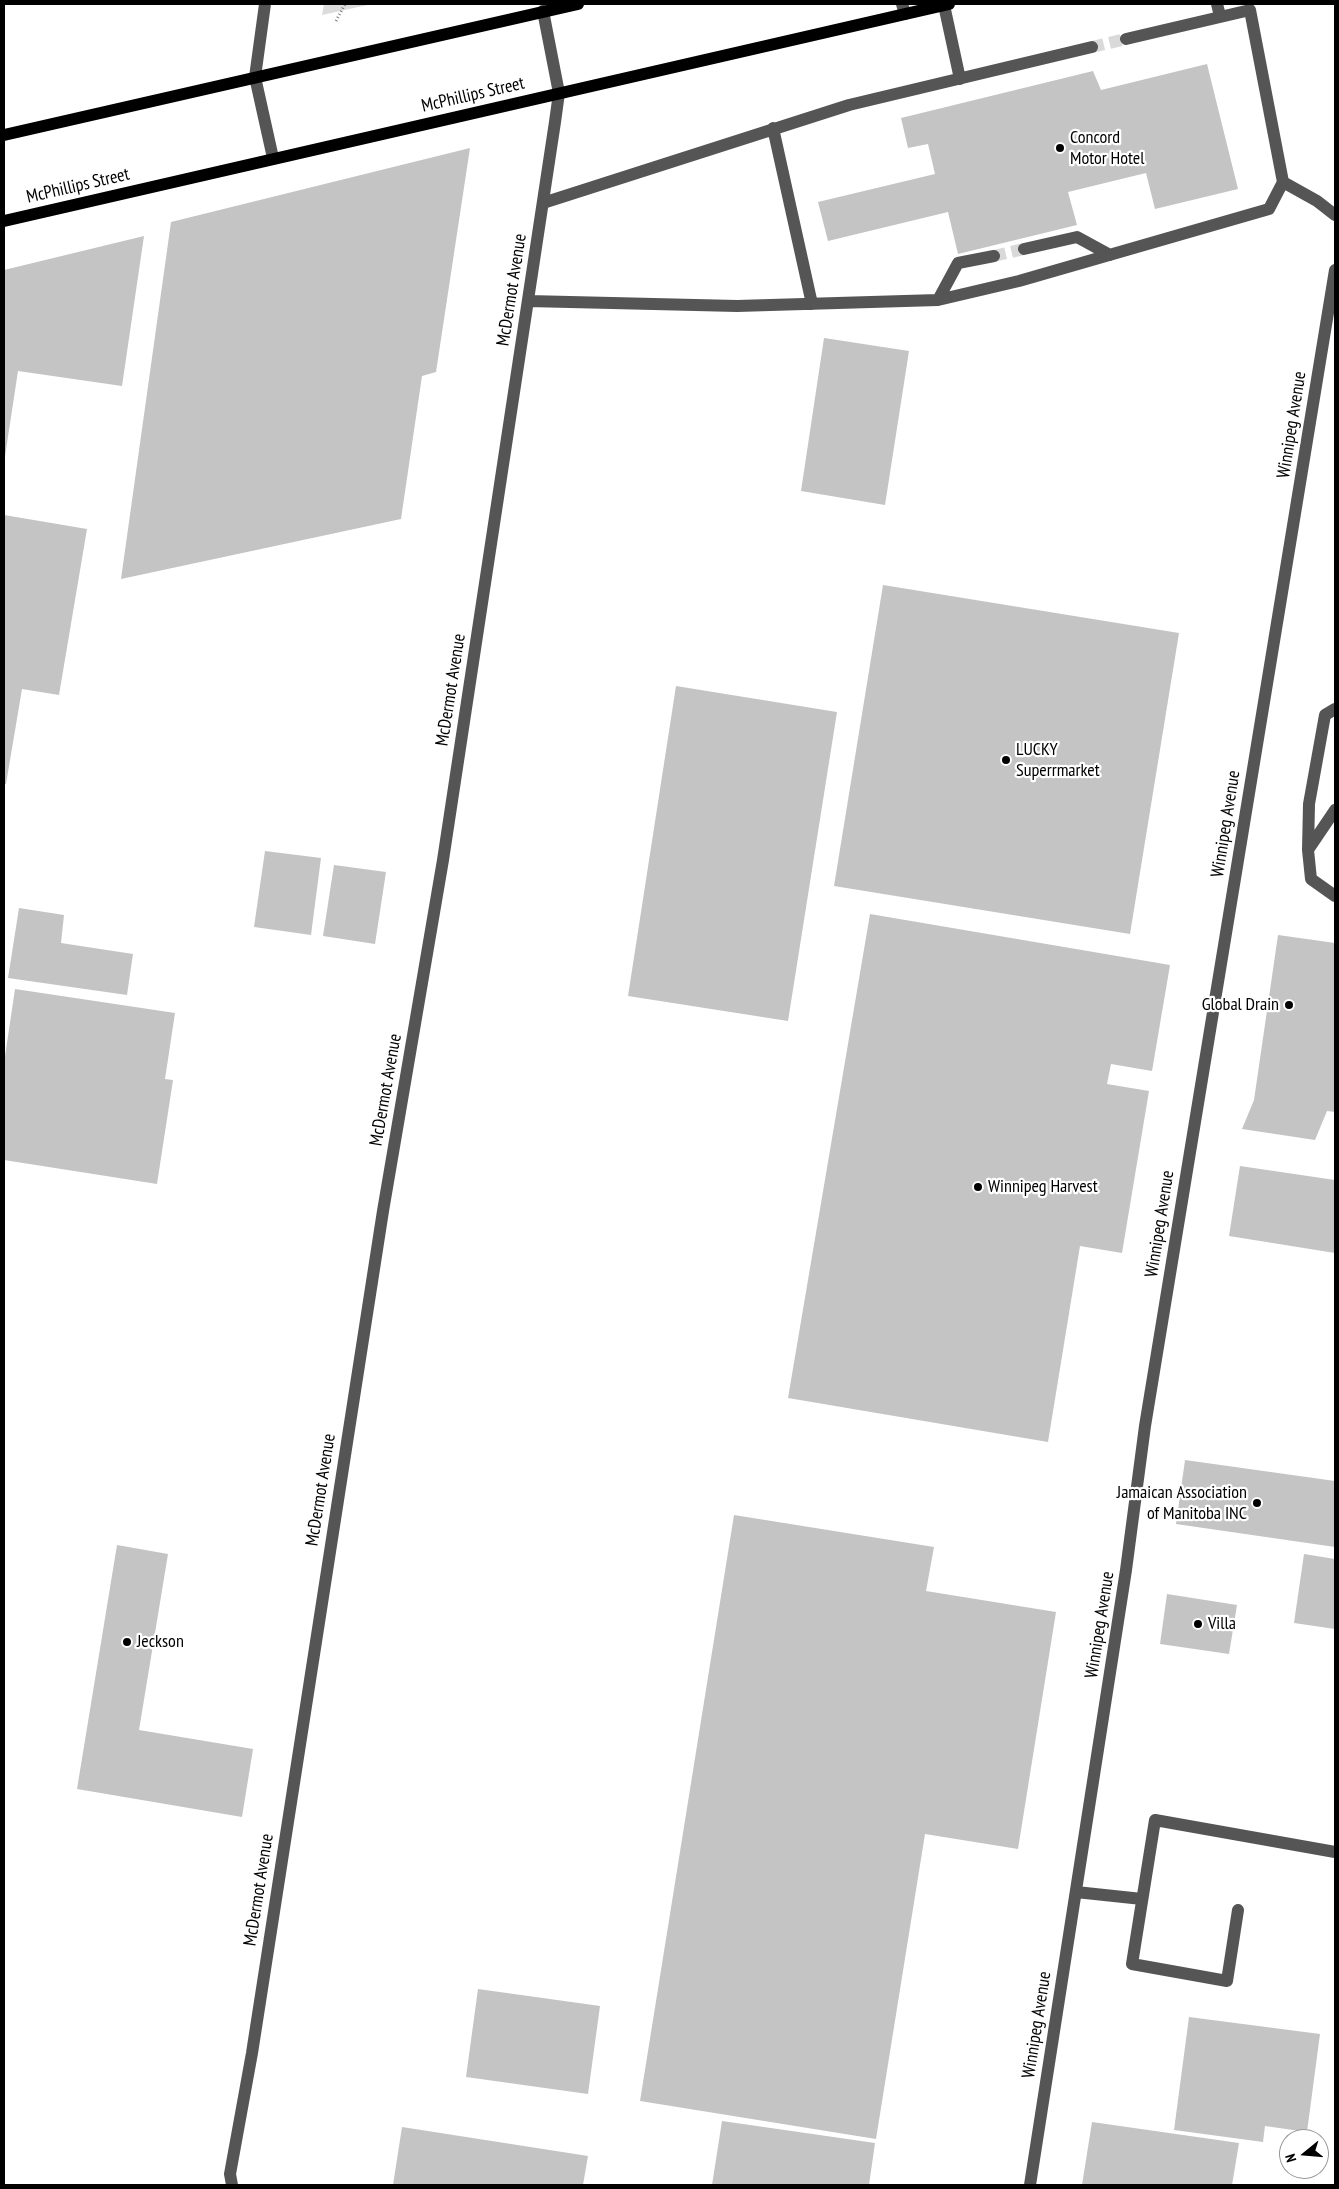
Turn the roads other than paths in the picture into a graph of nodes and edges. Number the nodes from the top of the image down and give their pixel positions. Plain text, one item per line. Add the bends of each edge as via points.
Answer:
1 (265, 4) edge
2 (578, 4) edge
3 (947, 4) edge
4 (904, 9) edge
5 (1218, 10) edge
6 (542, 11) junction
7 (1126, 39) tunnel mouth
8 (1092, 47) tunnel mouth
9 (255, 77) junction
10 (960, 79) junction
11 (559, 93) junction
12 (773, 128) junction
13 (4, 135) edge
14 (273, 158) junction
15 (1282, 182) junction
16 (543, 203) junction
17 (1335, 215) edge
18 (4, 221) edge
19 (1024, 249) tunnel mouth
20 (1110, 255) junction
21 (994, 256) tunnel mouth
22 (1335, 270) edge
23 (938, 300) junction
24 (528, 301) junction
25 (812, 304) junction
26 (1335, 709) edge
27 (1335, 810) edge
28 (1308, 850) junction
29 (1335, 896) edge
30 (1335, 1852) edge
31 (1076, 1892) junction
32 (1142, 1900) junction
33 (1238, 1910) dead end
34 (231, 2180) edge
35 (1030, 2185) edge

1 - 9 street
2 - 6 main road
3 - 4 main road, McPhillips Street
3 - 10 street
4 - 11 main road, McPhillips Street
5 - 7 street
5 - 15 street via 1250,10
6 - 9 main road
6 - 11 street, McDermot Avenue
8 - 10 street
9 - 13 main road
9 - 14 street
10 - 12 street via 848,105
11 - 14 main road, McPhillips Street
11 - 16 street, McDermot Avenue
12 - 16 street
12 - 25 street
14 - 18 main road, McPhillips Street
15 - 17 street
15 - 20 street via 1270,209
16 - 24 street, McDermot Avenue
19 - 20 street via 1077,237
20 - 23 street
21 - 23 street via 958,263
22 - 31 street, Winnipeg Avenue via 1144,1426 1126,1570
23 - 25 street
24 - 25 street via 737,306
24 - 34 street, McDermot Avenue via 443,860 383,1211
26 - 28 street via 1325,715 1310,804
27 - 28 street
28 - 29 street via 1311,879
30 - 32 street via 1155,1820
31 - 32 street
31 - 35 street, Winnipeg Avenue
32 - 33 street via 1132,1964 1227,1981

